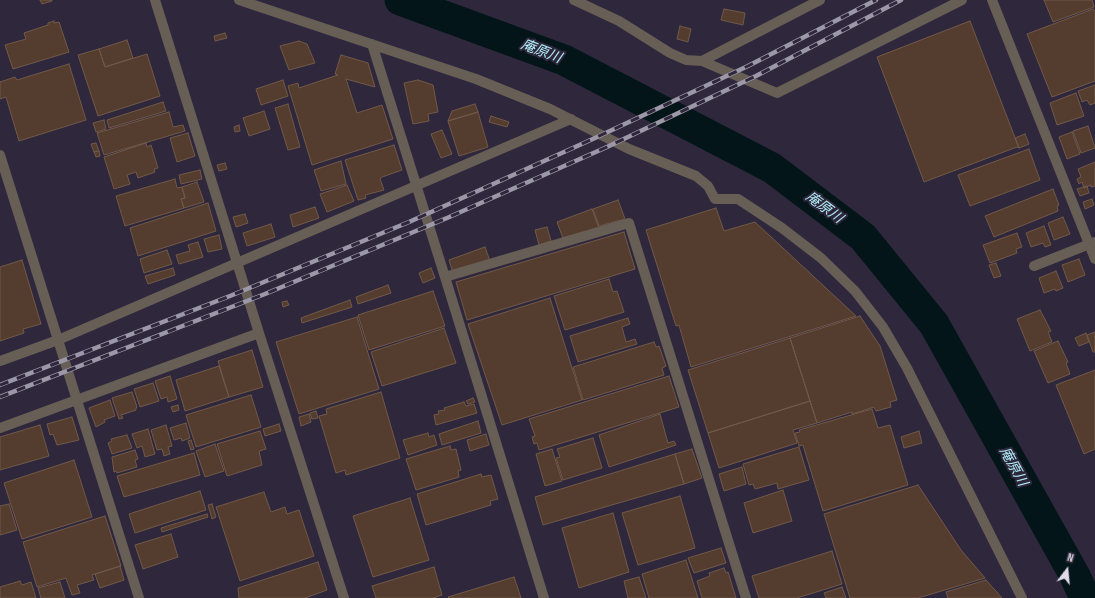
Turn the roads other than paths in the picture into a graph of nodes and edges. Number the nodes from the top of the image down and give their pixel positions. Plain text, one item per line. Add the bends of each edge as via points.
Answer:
1 (155, 0) edge
2 (238, 0) edge
3 (574, 0) edge
4 (820, 0) edge
5 (962, 0) edge
6 (992, 0) edge
7 (372, 44) junction
8 (702, 61) junction
9 (571, 119) junction
10 (0, 155) edge
11 (416, 185) junction
12 (1092, 243) edge
13 (1095, 259) edge
14 (237, 263) junction
15 (1034, 266) dead end
16 (446, 277) junction
17 (259, 333) junction
18 (58, 340) junction
19 (0, 361) edge
20 (76, 399) junction
21 (0, 428) edge
22 (139, 598) edge
23 (344, 598) edge
24 (544, 598) edge
25 (746, 598) edge
26 (1022, 598) edge

1 - 14 street
2 - 7 street
3 - 8 street via 619,21 670,53 686,60
4 - 8 street
5 - 8 street via 777,93
6 - 12 street
7 - 9 street via 476,79
7 - 11 street
9 - 11 street
9 - 26 street via 629,149 696,176 708,186 715,199 738,199 821,258 855,291 883,327 907,368
10 - 18 street
11 - 14 street
11 - 16 street
12 - 13 street
12 - 15 street
14 - 17 street
14 - 18 street
16 - 24 street
16 - 25 street via 629,223
17 - 20 street
17 - 23 street
18 - 19 street
18 - 20 street
20 - 21 street
20 - 22 street

